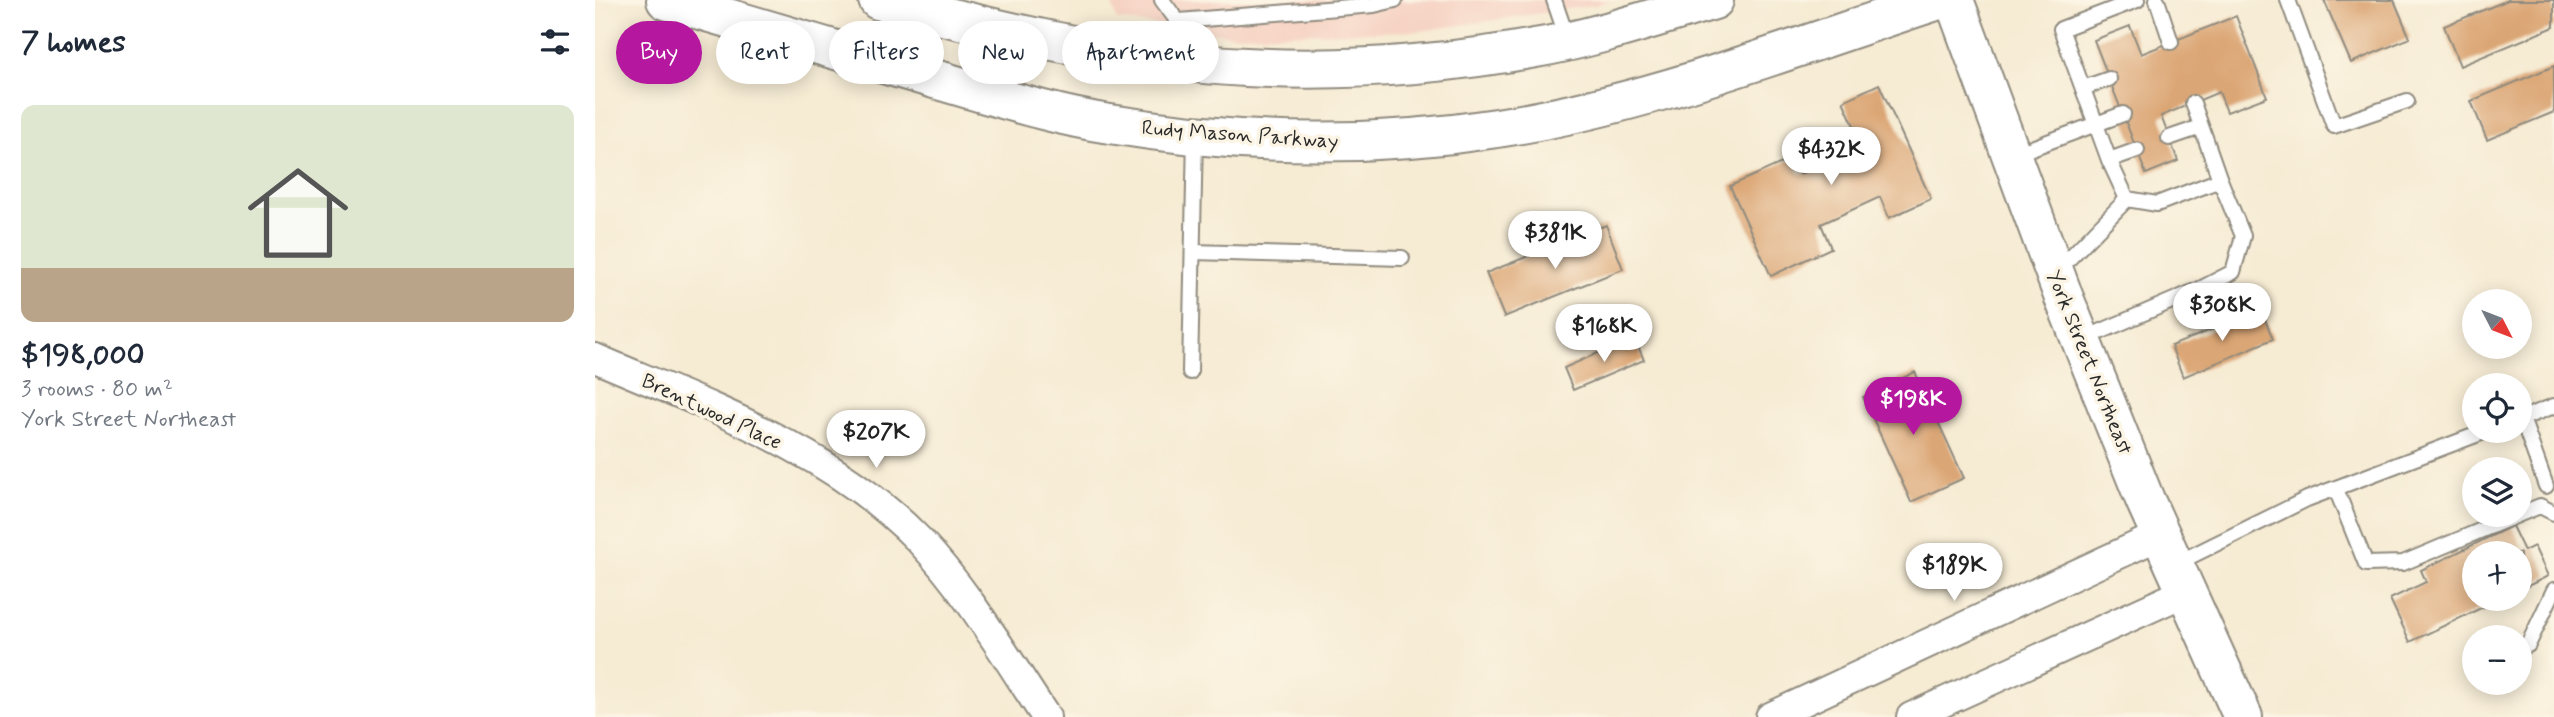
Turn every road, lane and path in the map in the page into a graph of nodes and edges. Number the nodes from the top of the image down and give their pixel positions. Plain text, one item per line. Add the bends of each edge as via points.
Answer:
1 (666, 0) edge
2 (878, 0) edge
3 (1162, 0) edge
4 (1395, 0) edge
5 (1553, 0) edge
6 (1714, 0) edge
7 (1940, 0) edge
8 (1954, 0) edge
9 (2137, 0) edge
10 (2157, 0) edge
11 (2288, 0) edge
12 (1179, 21) joint
13 (1568, 41) junction
14 (1062, 42) edge
15 (2171, 42) dead end
16 (1219, 64) edge
17 (2109, 79) dead end
18 (2083, 88) junction
19 (2407, 101) dead end
20 (2193, 103) dead end
21 (2123, 114) dead end
22 (2096, 124) junction
23 (2201, 127) junction
24 (1195, 135) junction
25 (2169, 138) dead end
26 (2137, 150) dead end
27 (2012, 156) junction
28 (2109, 160) junction
29 (2220, 180) junction
30 (2127, 199) junction
31 (1193, 252) junction
32 (1402, 258) dead end
33 (2055, 274) junction
34 (2081, 340) junction
35 (595, 358) edge
36 (1190, 372) dead end
37 (2554, 406) edge
38 (2532, 414) edge
39 (2462, 440) edge
40 (2530, 443) edge
41 (2546, 486) dead end
42 (2336, 489) junction
43 (2532, 509) edge
44 (2554, 513) edge
45 (2489, 527) edge
46 (2173, 564) junction
47 (2554, 590) edge
48 (2532, 637) edge
49 (1047, 717) edge
50 (1770, 717) edge
51 (1911, 717) edge
52 (2243, 717) edge

1 - 24 main road, Rudy Mason Parkway via 1037,108 1109,124
2 - 14 main road
3 - 12 lane
4 - 12 lane
5 - 13 lane
6 - 13 main road
7 - 24 main road, Rudy Mason Parkway via 1587,111 1497,128 1310,143
8 - 27 main road, York Street Northeast
9 - 18 lane via 2061,29
10 - 15 lane
11 - 19 lane via 2334,126
13 - 16 main road via 1475,58 1338,68
17 - 18 lane
18 - 22 lane
20 - 23 lane
21 - 22 lane
22 - 27 lane
22 - 28 lane
23 - 25 lane
23 - 29 lane
24 - 31 lane
26 - 28 lane
27 - 33 main road, York Street Northeast
28 - 30 lane
29 - 30 lane via 2157,204
29 - 34 lane via 2243,236 2233,272
30 - 33 lane
31 - 32 lane
31 - 36 lane
33 - 34 main road, York Street Northeast
34 - 46 main road, York Street Northeast
35 - 49 street, Brentwood Place via 725,413 817,461 895,516 949,574
37 - 38 lane
39 - 42 lane
40 - 41 lane
42 - 45 lane via 2366,564 2403,563
42 - 46 lane
43 - 44 lane via 2540,506
46 - 50 street
46 - 51 street
46 - 52 main road, York Street Northeast
47 - 48 lane

